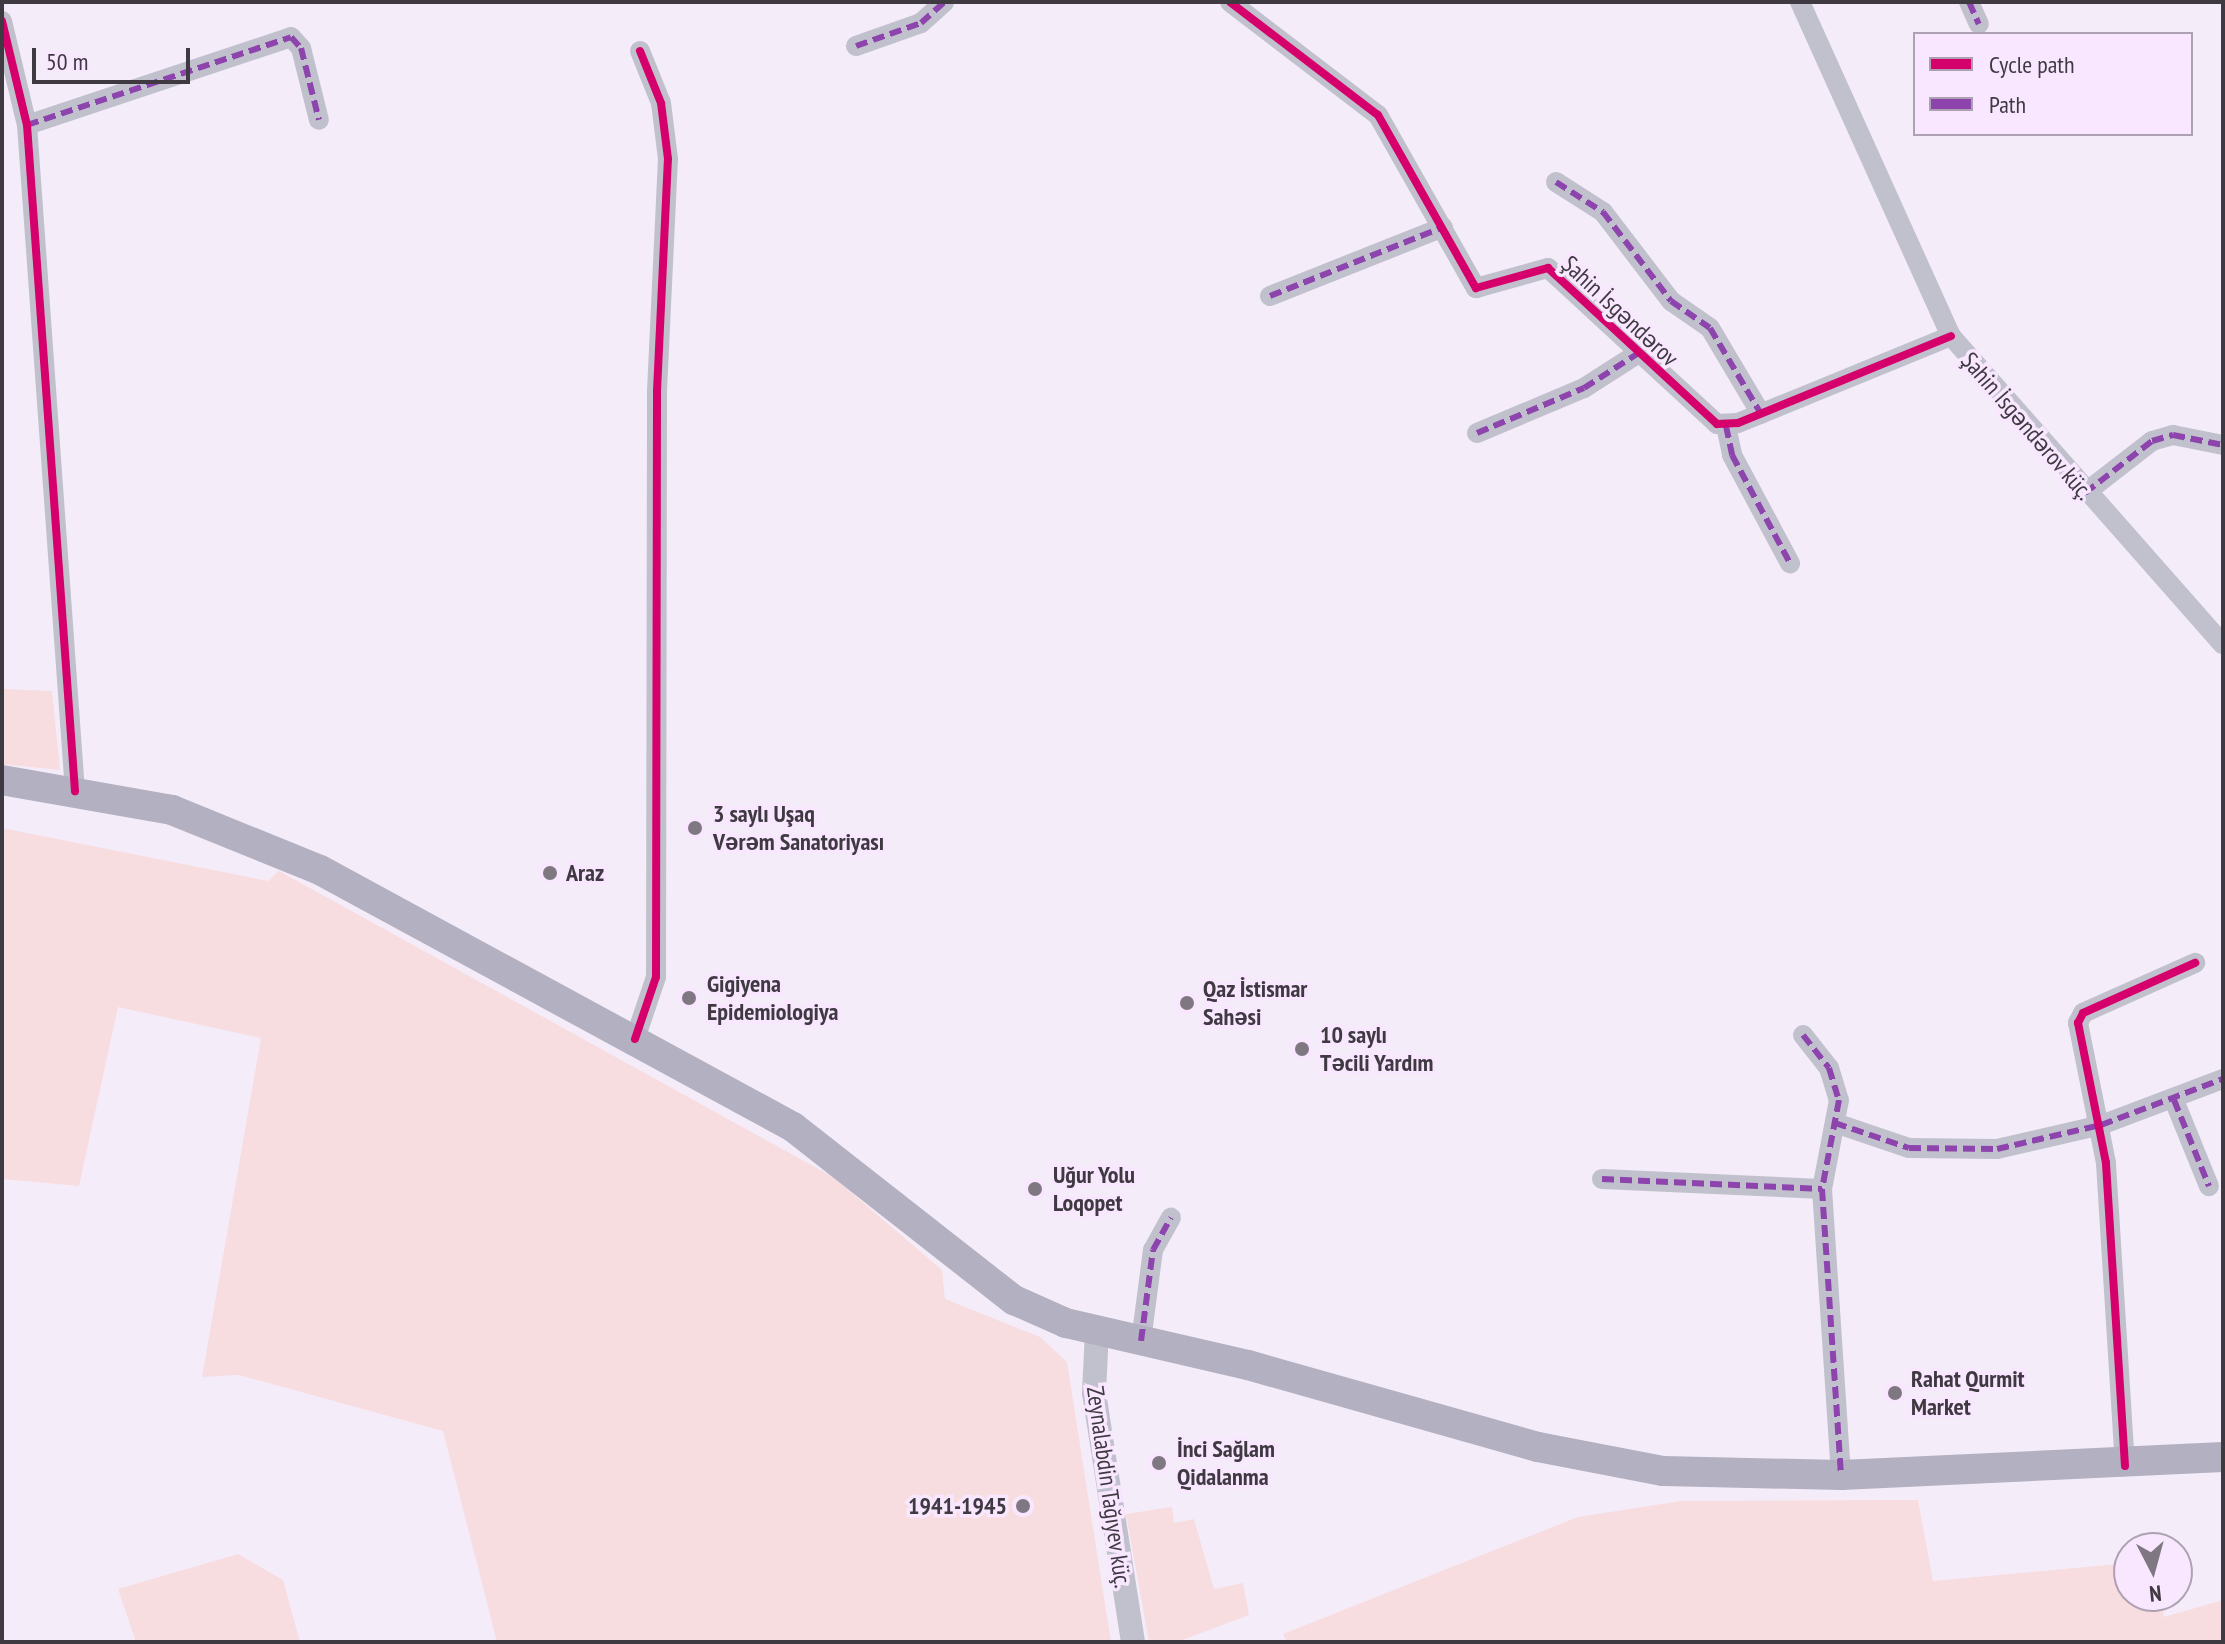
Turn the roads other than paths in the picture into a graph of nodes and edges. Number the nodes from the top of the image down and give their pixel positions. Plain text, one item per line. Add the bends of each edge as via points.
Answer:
1 (944, 2) edge
2 (1230, 2) edge
3 (1800, 2) edge
4 (1969, 2) edge
5 (2, 21) edge
6 (1979, 24) dead end
7 (856, 46) dead end
8 (640, 51) dead end
9 (319, 120) dead end
10 (27, 125) junction
11 (1556, 182) dead end
12 (1443, 227) junction
13 (1270, 296) dead end
14 (1951, 336) junction
15 (1637, 354) junction
16 (1761, 414) junction
17 (1726, 426) junction
18 (1477, 433) dead end
19 (2223, 445) edge
20 (2085, 493) junction
21 (1790, 563) dead end
22 (2223, 644) edge
23 (2, 780) edge
24 (75, 791) junction
25 (2195, 963) dead end
26 (1803, 1035) dead end
27 (635, 1039) junction
28 (2223, 1079) edge
29 (2174, 1100) junction
30 (1835, 1123) junction
31 (2101, 1125) junction
32 (1602, 1179) dead end
33 (2209, 1186) dead end
34 (1822, 1189) junction
35 (1171, 1218) dead end
36 (1097, 1331) junction
37 (1141, 1341) junction
38 (2223, 1457) edge
39 (2125, 1466) junction
40 (1841, 1475) junction
41 (1133, 1642) edge

1 - 7 street via 921,23
2 - 12 street, Şahin İsgəndərov via 1378,115
3 - 14 street, Şahin İsgəndərov küç.
4 - 6 street
5 - 10 street
8 - 27 street via 661,103 668,159 657,391 656,977
9 - 10 street via 301,48 291,37
10 - 24 street
11 - 16 street via 1603,212 1671,301 1710,328
12 - 13 street
12 - 15 street, Şahin İsgəndərov via 1476,288 1548,268
14 - 16 street
14 - 20 street, Şahin İsgəndərov küç.
15 - 17 street, Şahin İsgəndərov
15 - 18 street via 1584,388
16 - 17 street
17 - 21 street via 1732,455
19 - 20 street via 2173,435 2152,441
20 - 22 street, Şahin İsgəndərov küç.
23 - 24 main road
24 - 27 main road via 172,810 278,849
25 - 31 street via 2083,1013 2078,1023
26 - 30 street via 1836,1084
27 - 36 main road via 824,1147 1014,1300
28 - 29 street
29 - 31 street
29 - 33 street
30 - 31 street via 1890,1145 1971,1151
30 - 34 street
31 - 39 street
32 - 34 street
34 - 40 street
35 - 37 street via 1153,1250
36 - 37 main road
36 - 41 street, Zeynalabdin Tağıyev küç. via 1094,1393
37 - 40 main road via 1600,1461 1696,1473
38 - 39 main road
39 - 40 main road

